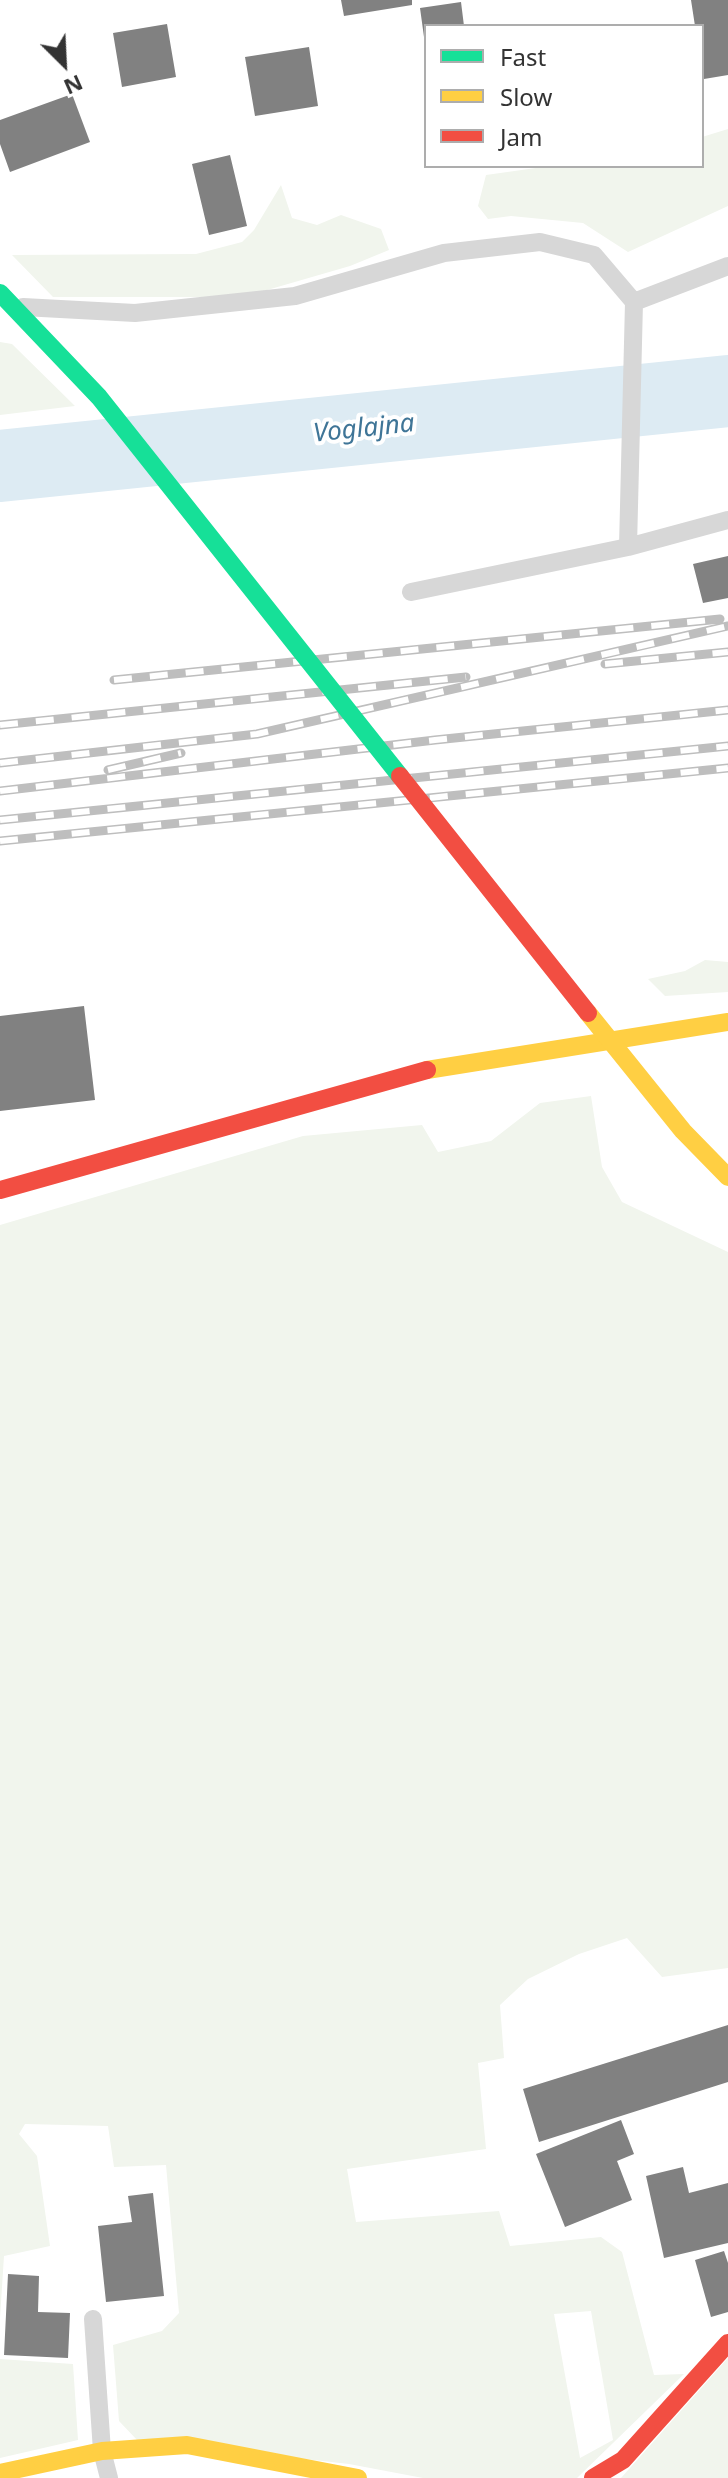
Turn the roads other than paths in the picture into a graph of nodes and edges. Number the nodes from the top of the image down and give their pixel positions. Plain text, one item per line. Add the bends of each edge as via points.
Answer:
1 (728, 266) edge
2 (0, 293) edge
3 (634, 302) junction
4 (0, 306) edge
5 (728, 520) edge
6 (628, 547) junction
7 (411, 592) dead end
8 (728, 1022) edge
9 (728, 1177) edge
10 (0, 1190) edge
11 (93, 2319) dead end
12 (728, 2343) edge
13 (102, 2451) junction
14 (0, 2473) edge
15 (109, 2478) edge
16 (358, 2478) edge
17 (593, 2478) edge

1 - 3 lane
2 - 9 street, bridge via 99,397 637,1075
3 - 4 lane via 594,255 540,242 444,253 295,296 135,313
3 - 6 lane
5 - 6 lane
6 - 7 lane
8 - 10 street via 407,1073
11 - 13 lane
12 - 17 street via 623,2460
13 - 14 street
13 - 15 lane
13 - 16 street via 187,2445

